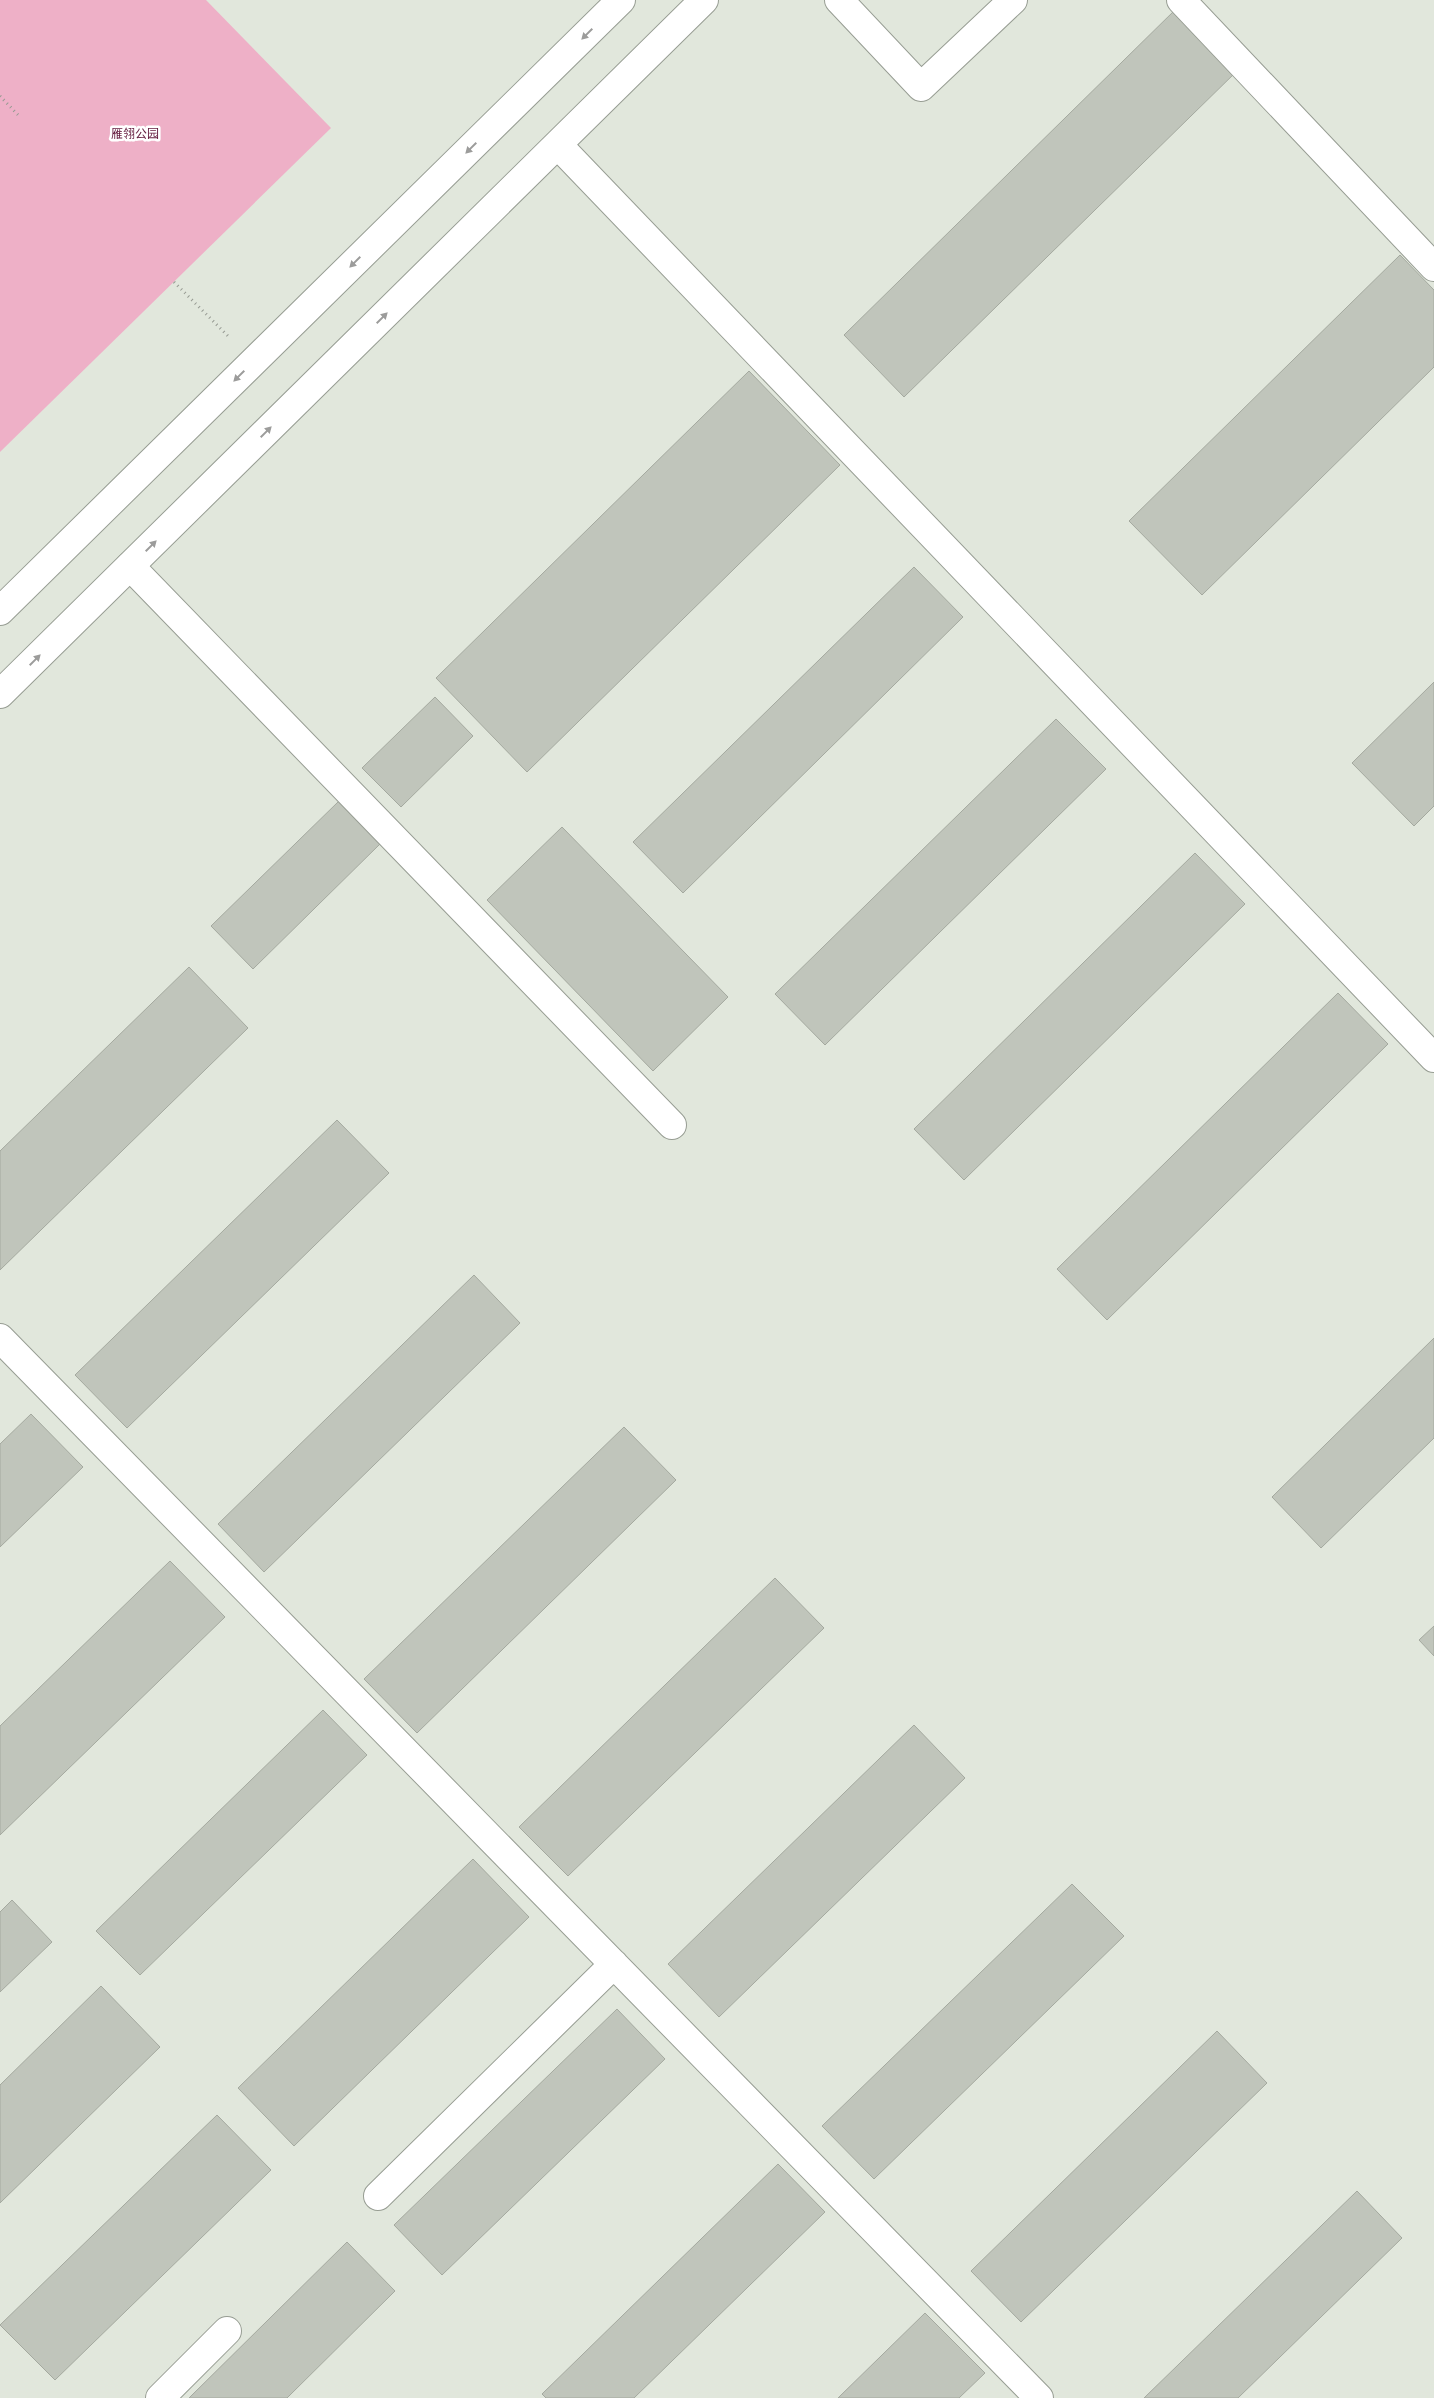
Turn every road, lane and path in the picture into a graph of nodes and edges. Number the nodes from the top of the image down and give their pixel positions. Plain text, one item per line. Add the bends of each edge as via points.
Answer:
1 (622, 0) edge
2 (704, 0) edge
3 (839, 0) edge
4 (1013, 0) edge
5 (1182, 0) edge
6 (0, 96) edge
7 (20, 117) dead end
8 (558, 144) junction
9 (1434, 267) edge
10 (174, 282) dead end
11 (253, 362) junction
12 (130, 566) junction
13 (0, 611) edge
14 (0, 694) edge
15 (1434, 1058) edge
16 (672, 1125) dead end
17 (0, 1338) edge
18 (614, 1964) junction
19 (378, 2196) dead end
20 (227, 2331) dead end
21 (160, 2398) edge
22 (1039, 2398) edge

1 -> 11 main road
2 - 8 main road
3 - 4 main road via 921,87
5 - 9 main road
6 - 7 path
12 -> 8 main road
8 - 15 main road
10 - 11 path
11 -> 13 main road
14 -> 12 main road
12 - 16 main road
17 - 18 main road
18 - 19 main road
18 - 22 main road
20 - 21 main road

